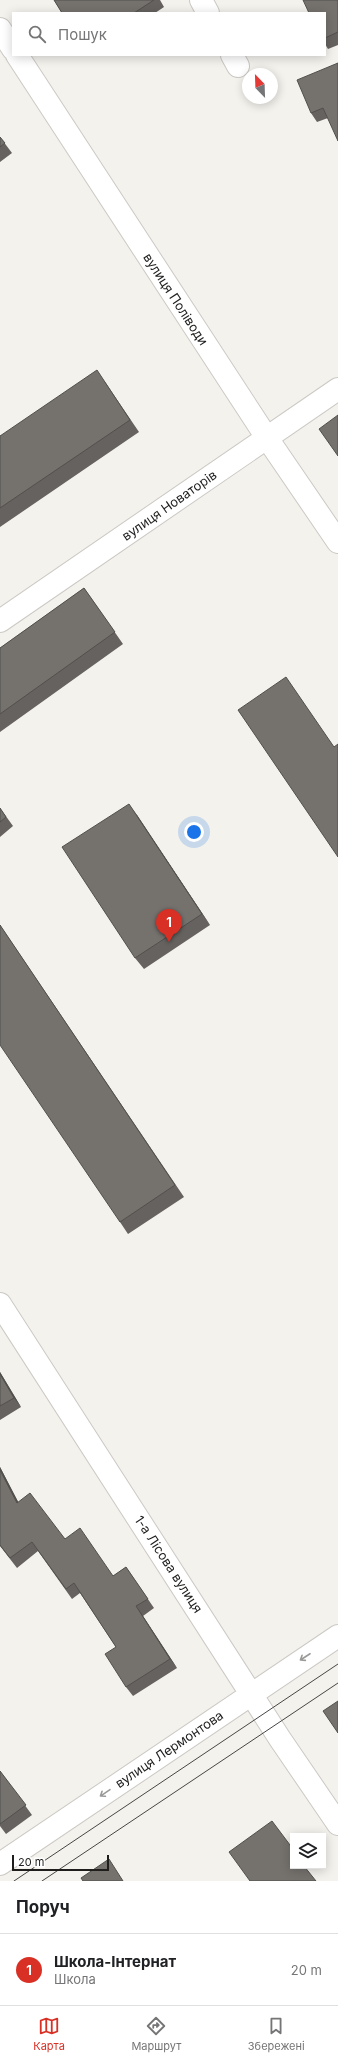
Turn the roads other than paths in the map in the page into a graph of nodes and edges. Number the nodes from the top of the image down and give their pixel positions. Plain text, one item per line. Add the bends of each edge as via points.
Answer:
1 (201, 0) edge
2 (207, 12) edge
3 (0, 29) edge
4 (12, 47) edge
5 (18, 56) edge
6 (338, 389) edge
7 (267, 438) junction
8 (338, 542) edge
9 (0, 621) edge
10 (0, 1304) edge
11 (338, 1636) edge
12 (252, 1692) junction
13 (338, 1824) edge
14 (0, 1864) edge

1 - 2 street
3 - 4 street
5 - 7 street, вулиця Поліводи
6 - 7 street, вулиця Новаторів
7 - 8 street, вулиця Поліводи
7 - 9 street, вулиця Новаторів
10 - 12 street, 1-а Лісова вулиця
11 -> 12 street, вулиця Лермонтова
12 - 13 street, 1-а Лісова вулиця via 280,1739
12 -> 14 street, вулиця Лермонтова

